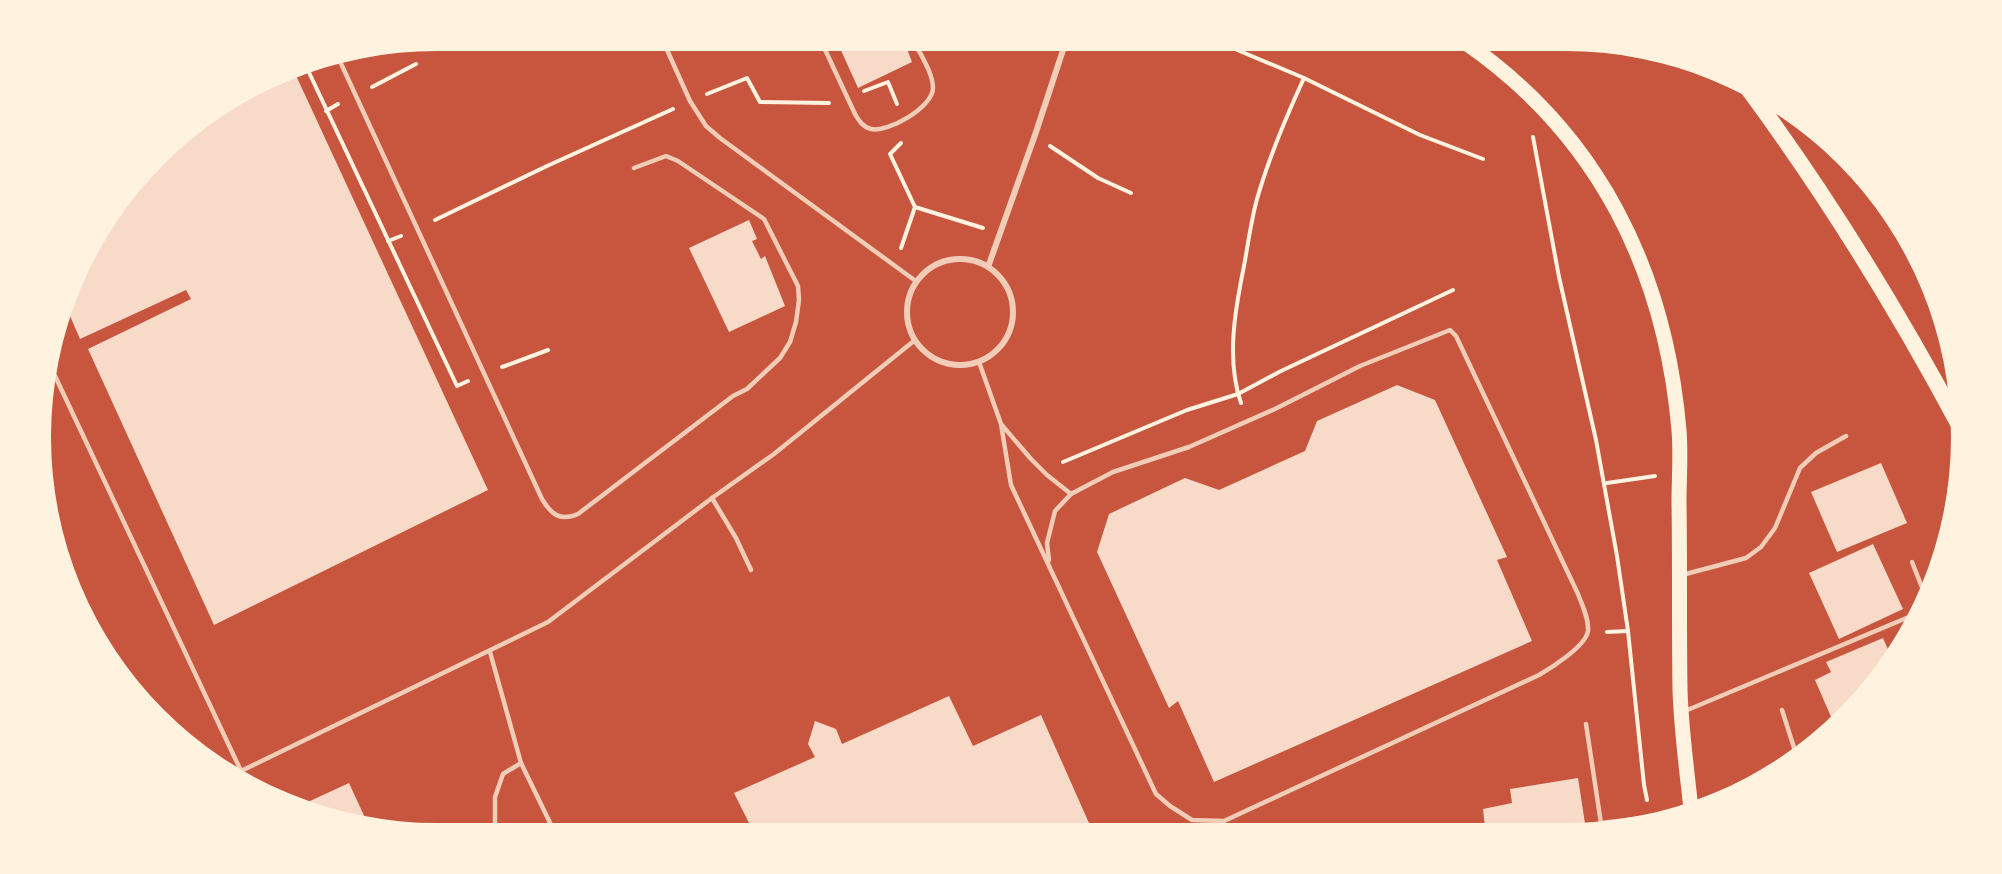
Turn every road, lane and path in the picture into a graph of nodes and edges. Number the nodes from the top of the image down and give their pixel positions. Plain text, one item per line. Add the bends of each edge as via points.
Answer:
1 (668, 51) edge
2 (826, 51) edge
3 (918, 51) edge
4 (1062, 51) edge
5 (1241, 51) edge
6 (1480, 51) edge
7 (341, 63) edge
8 (1304, 78) junction
9 (847, 97) junction
10 (690, 101) junction
11 (1758, 103) edge
12 (904, 119) junction
13 (1533, 134) dead end
14 (1035, 135) junction
15 (1483, 159) dead end
16 (633, 168) dead end
17 (1131, 193) dead end
18 (915, 207) junction
19 (418, 229) junction
20 (1001, 232) junction
21 (894, 266) junction
22 (988, 267) junction
23 (917, 282) junction
24 (1453, 290) dead end
25 (915, 340) junction
26 (979, 362) junction
27 (56, 377) edge
28 (1238, 394) junction
29 (1950, 409) edge
30 (1247, 421) junction
31 (1001, 424) junction
32 (1846, 436) dead end
33 (1042, 470) junction
34 (1679, 472) junction
35 (1607, 483) dead end
36 (1071, 494) junction
37 (712, 498) junction
38 (1912, 562) dead end
39 (1049, 566) junction
40 (751, 570) dead end
41 (1680, 576) junction
42 (1921, 586) edge
43 (1905, 618) edge
44 (1628, 631) junction
45 (1599, 632) dead end
46 (490, 652) junction
47 (1782, 710) dead end
48 (1682, 712) junction
49 (1586, 724) dead end
50 (1795, 747) edge
51 (521, 763) junction
52 (240, 768) edge
53 (243, 770) edge
54 (1690, 803) edge
55 (1650, 814) edge
56 (1601, 821) edge
57 (495, 823) edge
58 (550, 823) edge

1 - 10 lane
2 - 9 lane
3 - 12 lane via 933,87 931,97 920,110
4 - 14 street
5 - 8 path
6 - 34 main road via 1564,130 1605,188 1627,230 1646,272 1666,341 1679,431
7 - 19 lane
8 - 15 path via 1420,135
8 - 28 path via 1281,129 1257,200 1236,312 1233,361
9 - 10 path via 829,103 760,102 747,78
9 - 12 lane via 861,124 869,129 878,130
9 - 12 path via 888,82
10 - 19 path
10 - 21 lane via 706,126 720,138
11 - 29 highway via 1884,292
12 - 18 path via 911,134 890,154
13 - 44 path via 1558,277 1596,440
14 - 17 path via 1098,178
14 - 20 street
16 - 19 lane via 666,156 764,219 798,286 796,322 780,358 747,389 568,518 548,509 542,499
18 - 20 path
18 - 21 path
20 - 22 street
21 - 23 lane
22 - 23 street via 957,259 928,270
22 - 26 street via 1010,292 1014,309 1005,341 994,354
23 - 25 street via 908,311
24 - 28 path
25 - 26 street via 927,354 943,363 961,366
25 - 37 lane via 774,454
26 - 31 lane
27 - 52 lane
28 - 30 path
28 - 33 path via 1187,410
30 - 36 lane via 1189,447 1113,472
30 - 39 lane via 1360,366 1450,330 1578,594 1587,617 1586,637 1564,659 1539,675 1224,821 1192,820 1156,794
31 - 33 lane
31 - 39 lane via 1011,485
32 - 41 lane via 1816,453 1800,468 1775,528 1761,547 1746,558
33 - 36 lane
34 - 35 path
34 - 41 main road
36 - 39 lane via 1055,511 1047,543
37 - 40 lane
37 - 46 lane via 548,622
38 - 42 lane
41 - 48 main road
43 - 48 lane
44 - 45 path
44 - 55 path
46 - 51 lane
46 - 53 lane
47 - 50 lane
48 - 54 main road
49 - 56 lane
51 - 57 lane via 503,774 495,797
51 - 58 lane

